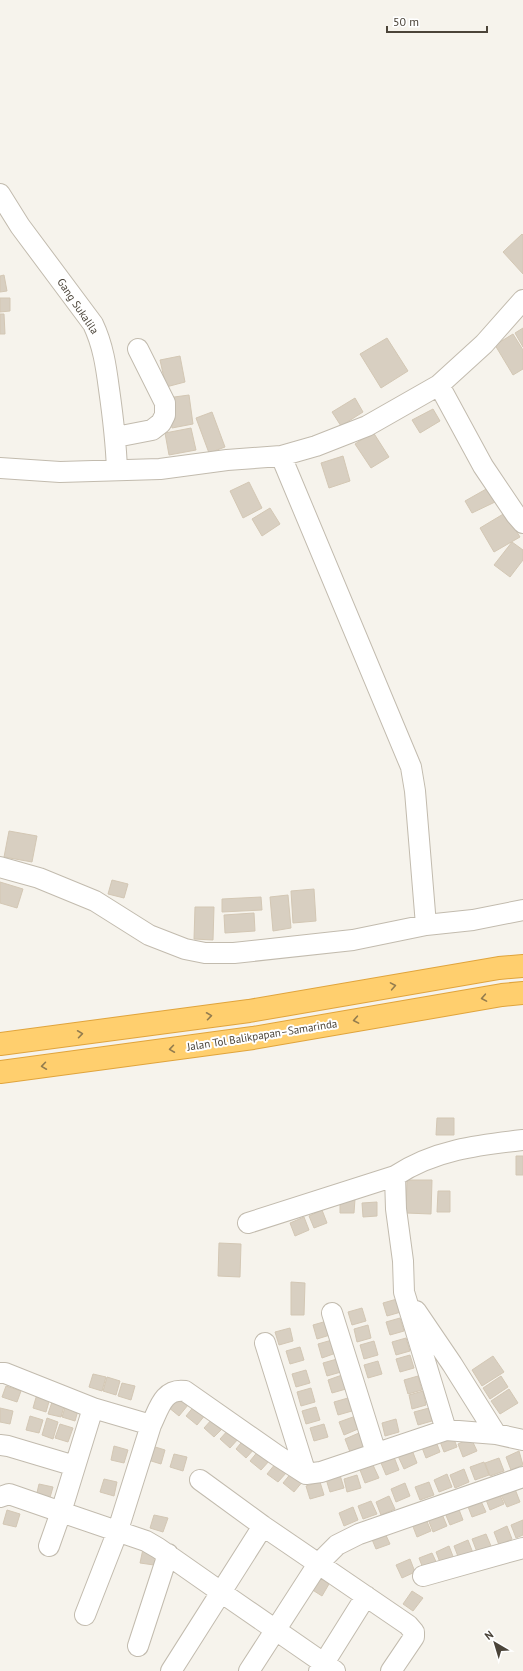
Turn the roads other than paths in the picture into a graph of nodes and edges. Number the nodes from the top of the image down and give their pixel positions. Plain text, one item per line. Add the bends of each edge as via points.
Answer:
1 (0, 194) edge
2 (523, 300) edge
3 (138, 349) dead end
4 (439, 384) junction
5 (116, 437) junction
6 (281, 456) junction
7 (0, 468) edge
8 (117, 470) junction
9 (523, 523) edge
10 (0, 867) edge
11 (523, 910) edge
12 (426, 925) junction
13 (523, 966) edge
14 (523, 993) edge
15 (0, 1044) edge
16 (0, 1072) edge
17 (523, 1140) edge
18 (395, 1176) junction
19 (248, 1223) dead end
20 (404, 1292) junction
21 (332, 1313) dead end
22 (265, 1343) dead end
23 (0, 1372) edge
24 (93, 1408) junction
25 (151, 1425) junction
26 (446, 1430) junction
27 (496, 1434) junction
28 (523, 1440) edge
29 (0, 1445) edge
30 (376, 1453) junction
31 (75, 1466) junction
32 (306, 1474) junction
33 (523, 1477) edge
34 (200, 1480) dead end
35 (0, 1496) edge
36 (60, 1512) junction
37 (263, 1526) junction
38 (117, 1533) junction
39 (49, 1546) dead end
40 (523, 1548) edge
41 (168, 1554) junction
42 (318, 1564) junction
43 (423, 1576) dead end
44 (221, 1593) junction
45 (366, 1596) junction
46 (86, 1615) dead end
47 (275, 1630) junction
48 (138, 1646) dead end
49 (326, 1669) edge
50 (171, 1671) edge
51 (249, 1671) edge
52 (391, 1671) edge

1 - 5 street, Gang Sukalila via 99,336
2 - 4 street via 484,344
3 - 5 street via 164,404 165,416 161,424 152,430
4 - 6 street via 367,426 316,446
4 - 9 street via 483,466
5 - 8 street, Gang Sukalila
6 - 8 street via 160,469
6 - 12 street via 411,767
7 - 8 street via 60,472
10 - 12 street via 39,878 88,898 150,935 185,949 206,953 234,953 354,940
11 - 12 street via 473,920
15 -> 13 highway via 249,1011 498,968
14 -> 16 highway, Jalan Tol Balikpapan–Samarinda via 253,1038
17 - 18 street via 479,1144 441,1154 410,1166
18 - 19 street
18 - 20 street
20 - 26 street
20 - 27 street
21 - 30 street
22 - 32 street
23 - 24 street
24 - 25 street
24 - 31 street
25 - 32 street via 169,1394 176,1390 185,1390
25 - 38 street
26 - 27 street
26 - 30 street
27 - 28 street
29 - 31 street
30 - 32 street via 315,1474
31 - 36 street
33 - 42 street via 346,1540
34 - 37 street
35 - 36 street via 9,1494
36 - 38 street
36 - 39 street
37 - 42 street
37 - 44 street
38 - 41 street via 146,1541
38 - 46 street
40 - 43 street
41 - 44 street
41 - 48 street
42 - 45 street
42 - 47 street
44 - 47 street
44 - 50 street
45 - 49 street
45 - 52 street via 414,1632 414,1637
47 - 49 street
47 - 51 street

